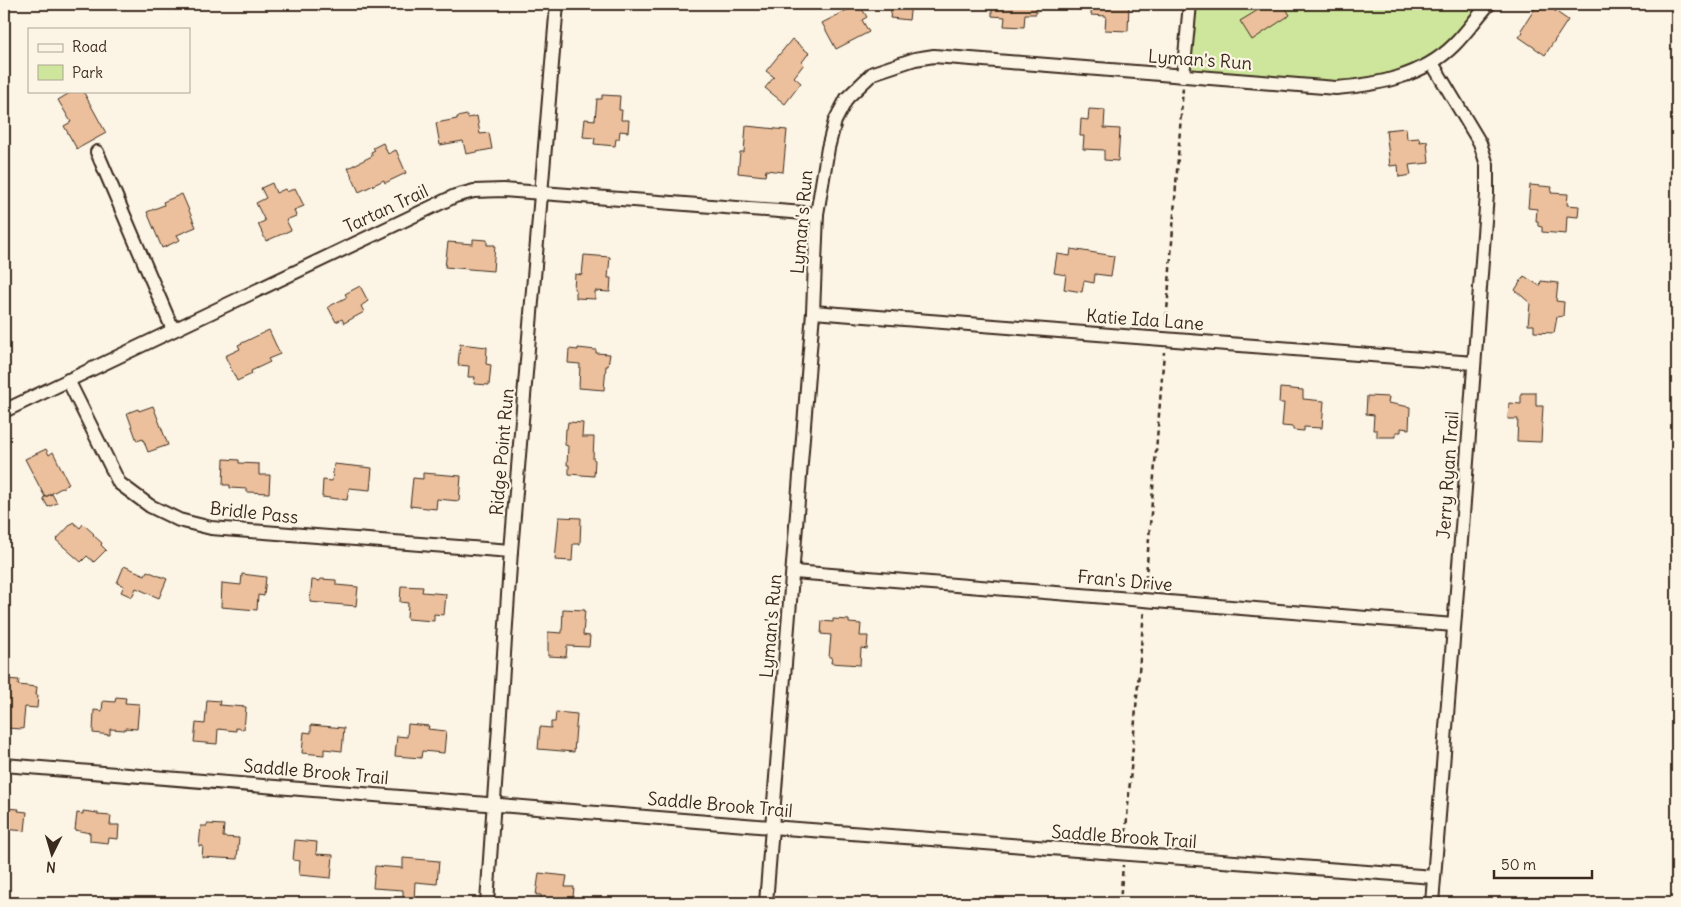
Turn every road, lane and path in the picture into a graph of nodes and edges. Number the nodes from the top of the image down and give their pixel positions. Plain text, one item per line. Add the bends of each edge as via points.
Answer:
1 (557, 4) edge
2 (1190, 4) edge
3 (1489, 4) edge
4 (1432, 63) junction
5 (1184, 76) junction
6 (97, 152) dead end
7 (542, 193) junction
8 (816, 214) junction
9 (814, 312) junction
10 (173, 330) junction
11 (1165, 339) junction
12 (1474, 363) junction
13 (68, 380) junction
14 (4, 411) edge
15 (511, 551) junction
16 (794, 572) junction
17 (1144, 600) junction
18 (1454, 625) junction
19 (4, 765) edge
20 (494, 804) junction
21 (772, 827) junction
22 (1124, 854) junction
23 (1434, 877) junction
24 (487, 903) edge
25 (766, 903) edge
26 (1120, 903) edge
27 (1432, 903) edge

1 - 7 street, Ridge Point Run
2 - 5 street
3 - 4 street, Lyman's Run via 1452,47
4 - 5 street, Lyman's Run via 1393,79 1336,88
4 - 12 street, Jerry Ryan Trail via 1480,143 1487,165
5 - 8 street, Lyman's Run via 934,56 873,73 847,98 835,121
5 - 11 path
6 - 10 street
7 - 8 street, Tartan Trail
7 - 10 street, Tartan Trail via 494,190 455,196
7 - 15 street, Ridge Point Run
8 - 9 street, Lyman's Run
9 - 11 street, Katie Ida Lane
9 - 16 street, Lyman's Run
10 - 13 street, Tartan Trail
11 - 12 street, Katie Ida Lane
11 - 17 path
12 - 18 street, Jerry Ryan Trail
13 - 14 street, Tartan Trail
13 - 15 street, Bridle Pass via 119,482 150,506 179,520 211,528
15 - 20 street, Ridge Point Run
16 - 17 street, Fran's Drive
16 - 21 street, Lyman's Run
17 - 18 street, Fran's Drive
17 - 22 path
18 - 23 street, Jerry Ryan Trail
19 - 20 street, Saddle Brook Trail
20 - 21 street, Saddle Brook Trail
20 - 24 street, Ridge Point Run
21 - 22 street, Saddle Brook Trail
21 - 25 street, Lyman's Run
22 - 23 street, Saddle Brook Trail
22 - 26 path
23 - 27 street, Jerry Ryan Trail

